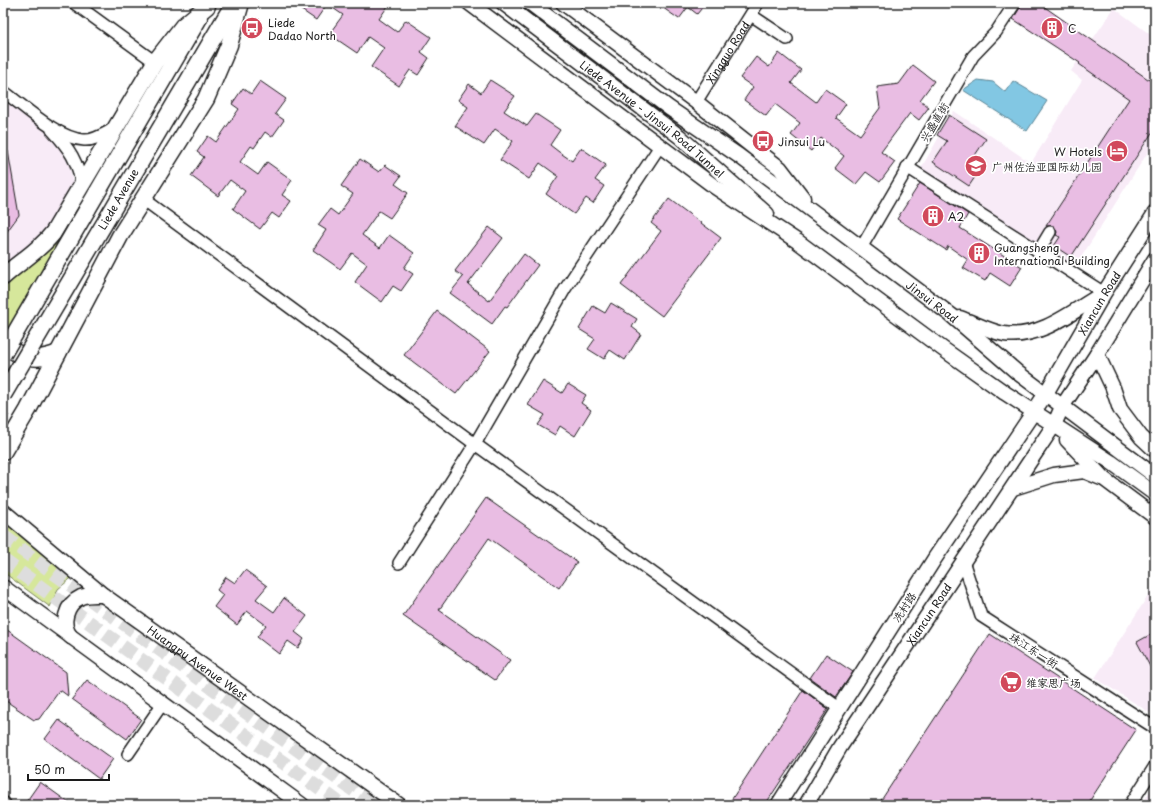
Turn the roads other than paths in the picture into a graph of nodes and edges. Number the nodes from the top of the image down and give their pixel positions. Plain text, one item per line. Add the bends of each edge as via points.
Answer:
1 (74, 3) edge
2 (234, 3) edge
3 (241, 3) edge
4 (469, 3) edge
5 (503, 3) edge
6 (530, 3) edge
7 (563, 3) edge
8 (758, 3) edge
9 (1015, 3) edge
10 (207, 5) edge
11 (751, 15) junction
12 (787, 39) dead end
13 (155, 62) junction
14 (3, 91) edge
15 (696, 102) junction
16 (36, 115) junction
17 (115, 128) junction
18 (660, 146) junction
19 (907, 167) junction
20 (81, 187) junction
21 (143, 199) junction
22 (1155, 213) edge
23 (816, 214) junction
24 (1050, 232) dead end
25 (797, 241) junction
26 (861, 248) junction
27 (1038, 252) junction
28 (1155, 260) edge
29 (6, 272) edge
30 (1104, 293) junction
31 (951, 315) junction
32 (3, 344) edge
33 (58, 353) junction
34 (3, 354) edge
35 (1097, 354) junction
36 (3, 394) edge
37 (1046, 395) junction
38 (1062, 407) junction
39 (1033, 411) junction
40 (1054, 425) junction
41 (476, 444) junction
42 (1155, 450) edge
43 (3, 452) edge
44 (1155, 476) edge
45 (1104, 479) junction
46 (1013, 488) junction
47 (1155, 494) edge
48 (3, 511) edge
49 (1155, 518) edge
50 (963, 562) junction
51 (399, 563) dead end
52 (3, 586) edge
53 (103, 595) junction
54 (71, 637) junction
55 (163, 704) junction
56 (839, 708) junction
57 (1155, 728) edge
58 (128, 754) dead end
59 (1155, 766) edge
60 (302, 805) edge
61 (399, 805) edge
62 (778, 805) edge
63 (806, 805) edge
64 (1130, 805) edge

1 - 13 street
2 - 36 highway, Liede Avenue, bridge
3 - 21 highway via 228,45 206,99
4 - 18 main road
5 - 25 main road, Liede Avenue - Jinsui Road Tunnel via 679,136
6 - 23 main road, Liede Avenue - Jinsui Road Tunnel via 668,108 739,156
7 - 15 main road
8 - 11 street, Xingguo Road
9 - 19 street, 兴盛直街 via 996,32 973,56
10 - 13 highway via 183,26
10 - 34 highway, Liede Avenue, bridge
11 - 12 street
11 - 15 street, Xingguo Road
13 - 17 highway
14 - 16 street
15 - 23 main road via 780,168
16 - 17 street via 60,132 84,140 98,137
16 - 20 street via 67,146 76,162
17 - 20 highway
18 - 25 main road via 715,187
18 - 41 street via 565,289
19 - 26 street, 兴盛直街
19 - 27 street
20 - 29 highway via 62,220 44,244 35,254
21 - 33 highway
21 - 41 street
22 - 30 main road, Xiancun Road
23 - 26 main road, Jinsui Road
24 - 27 street
25 - 39 main road via 942,349
26 - 31 main road, Jinsui Road
27 - 30 street
28 - 35 main road
30 - 31 main road via 1045,328 1023,334 1003,334
30 - 37 main road, Xiancun Road
31 - 37 main road, Jinsui Road
32 - 33 highway via 12,351 32,358 48,357
33 - 43 highway
35 - 38 main road
35 - 42 main road via 1120,408 1141,437
37 - 38 main road, Jinsui Road
37 - 39 main road, Xiancun Road
38 - 40 main road, Xiancun Road
38 - 44 main road, Jinsui Road
39 - 40 main road
39 - 56 main road, 冼村路 via 934,558
40 - 45 main road
40 - 46 main road, Xiancun Road
40 - 47 main road
41 - 51 street
41 - 56 street
45 - 46 main road via 1084,471 1054,475
45 - 49 main road
46 - 50 main road, Xiancun Road
48 - 53 main road, Huangpu Avenue West
50 - 57 street, 珠江东一街 via 981,616
50 - 63 main road, Xiancun Road via 840,748
52 - 54 main road
53 - 54 main road via 83,596 71,604 65,620 67,632
53 - 61 main road, Huangpu Avenue West
54 - 55 main road
55 - 58 street
55 - 60 main road
56 - 62 main road, 冼村路
59 - 64 street

